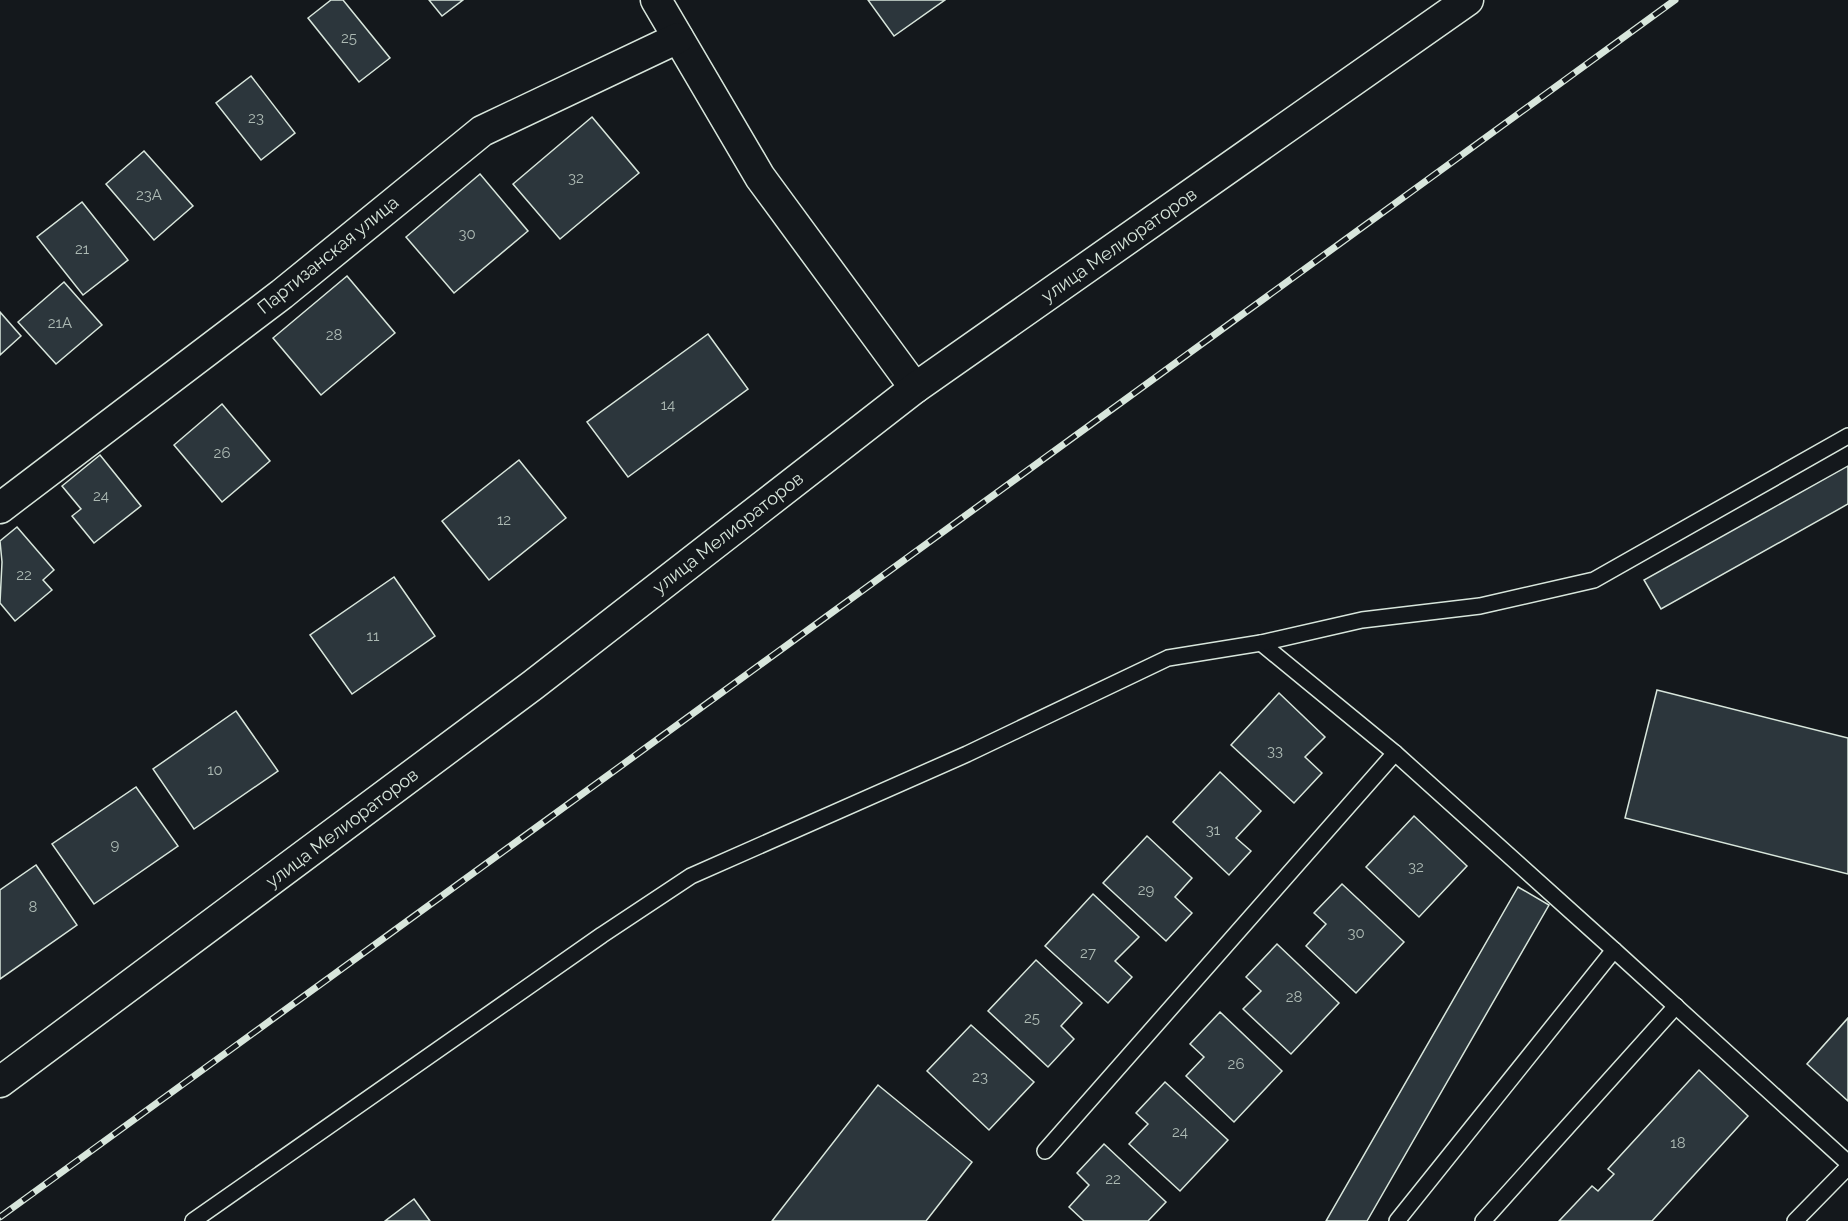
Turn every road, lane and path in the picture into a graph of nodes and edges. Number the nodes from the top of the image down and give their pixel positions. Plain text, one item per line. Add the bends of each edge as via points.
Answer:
1 (656, 0) edge
2 (1468, 0) edge
3 (678, 38) junction
4 (915, 388) junction
5 (1848, 436) edge
6 (0, 508) edge
7 (1261, 643) junction
8 (1395, 753) junction
9 (1614, 950) junction
10 (1676, 1006) junction
11 (0, 1082) edge
12 (1046, 1151) dead end
13 (1848, 1165) edge
14 (193, 1221) edge
15 (1397, 1221) edge
16 (1484, 1221) edge
17 (1795, 1221) edge

1 - 3 street
2 - 4 street, улица Мелиораторов
3 - 4 street via 760,177
3 - 6 street, Партизанская улица via 482,131 282,294
4 - 11 street, улица Мелиораторов via 533,685
5 - 7 lane via 1594,580 1480,606 1362,620
7 - 8 lane
7 - 14 lane via 1168,658 926,773 691,876
8 - 9 lane
8 - 12 lane
9 - 10 lane
9 - 15 lane
10 - 13 lane
10 - 16 lane
13 - 17 lane

